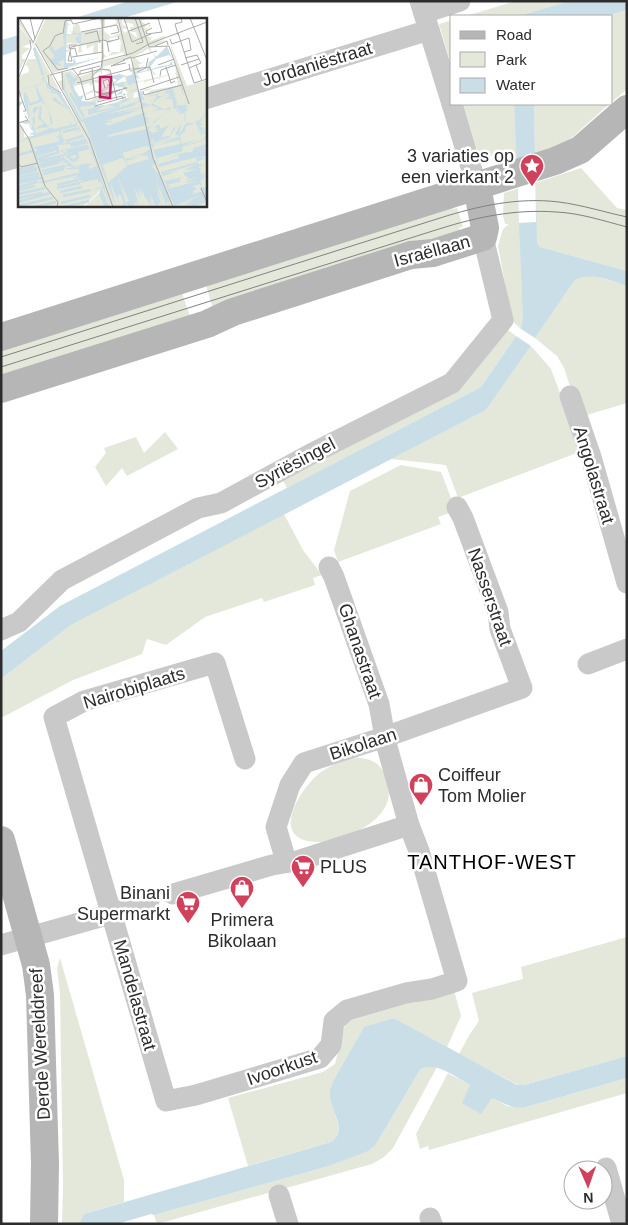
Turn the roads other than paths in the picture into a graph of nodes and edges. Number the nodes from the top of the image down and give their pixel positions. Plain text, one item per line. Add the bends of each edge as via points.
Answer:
1 (460, 1) edge
2 (424, 15) edge
3 (450, 98) edge
4 (206, 99) edge
5 (452, 105) edge
6 (627, 109) edge
7 (18, 157) edge
8 (1, 162) edge
9 (477, 187) junction
10 (483, 238) junction
11 (1, 337) edge
12 (1, 390) edge
13 (570, 396) dead end
14 (457, 507) dead end
15 (328, 567) dead end
16 (627, 583) edge
17 (1, 630) edge
18 (627, 649) edge
19 (588, 664) dead end
20 (522, 688) joint
21 (54, 717) joint
22 (385, 737) junction
23 (245, 759) dead end
24 (410, 825) junction
25 (1, 840) edge
26 (286, 862) junction
27 (173, 894) dead end
28 (149, 901) dead end
29 (111, 914) junction
30 (28, 936) junction
31 (1, 945) edge
32 (457, 981) joint
33 (166, 1101) joint
34 (613, 1192) edge
35 (279, 1195) dead end
36 (44, 1224) edge
37 (288, 1224) edge
38 (622, 1224) edge

1 - 2 street, Jordaniëstraat
2 - 3 street
2 - 4 street, Jordaniëstraat
5 - 9 street
6 - 9 street via 580,150
7 - 8 street
9 - 10 street, Israëllaan via 485,228
9 - 11 street
10 - 12 street, Israëllaan via 433,253 411,255
10 - 17 street, Syriësingel via 502,320 452,383 221,503 198,508 62,580 18,622
13 - 16 street, Angolastraat
14 - 20 street, Nasserstraat via 498,612 500,629
15 - 22 street, Ghanastraat via 379,704
18 - 19 street
20 - 22 street, Bikolaan
21 - 23 street, Nairobiplaats via 84,702 215,663
21 - 29 street, Mandelastraat
22 - 24 street, Ghanastraat
22 - 26 street, Bikolaan via 304,763 290,785 276,827
24 - 26 street
24 - 32 street, Ghanastraat
25 - 30 street, Derde Werelddreef
26 - 27 street
28 - 29 street
29 - 30 street
29 - 33 street, Mandelastraat
30 - 31 street
30 - 36 street, Derde Werelddreef via 40,995
32 - 33 street, Ivoorkust via 347,1010 334,1021 331,1045 320,1058
34 - 38 street
35 - 37 street

